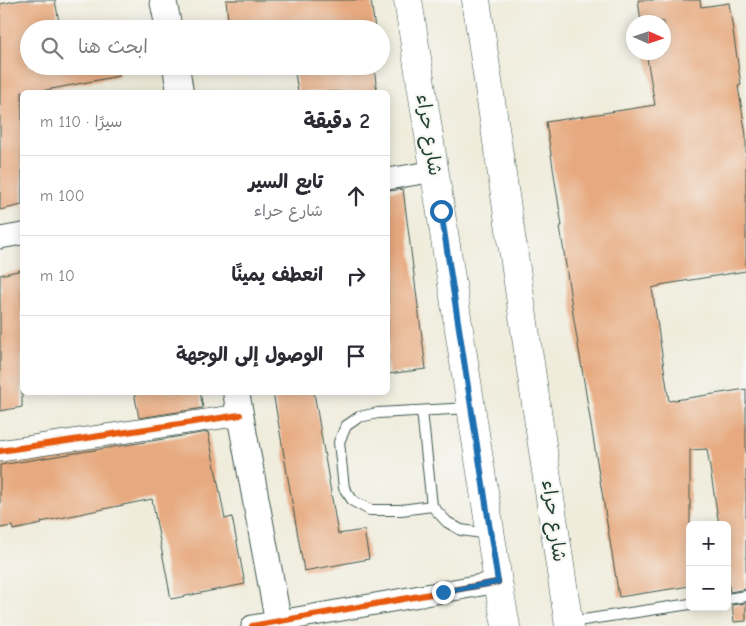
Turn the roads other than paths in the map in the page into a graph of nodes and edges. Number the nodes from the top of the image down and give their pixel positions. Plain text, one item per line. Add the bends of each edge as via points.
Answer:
1 (163, 0) edge
2 (408, 0) edge
3 (476, 0) edge
4 (167, 20) edge
5 (177, 75) edge
6 (180, 90) edge
7 (435, 172) junction
8 (390, 179) edge
9 (20, 234) edge
10 (0, 238) edge
11 (238, 404) edge
12 (471, 407) junction
13 (422, 411) junction
14 (0, 451) edge
15 (432, 506) junction
16 (491, 535) junction
17 (498, 582) junction
18 (746, 596) edge
19 (731, 598) edge
20 (686, 605) edge
21 (278, 624) edge
22 (569, 624) edge
23 (252, 626) edge
24 (506, 626) edge

1 - 4 street
2 - 7 main road, شارع حراء
3 - 22 main road, شارع حراء
5 - 6 street
7 - 8 street
7 - 12 main road, شارع حراء
9 - 10 street
11 - 14 street
11 - 21 street
12 - 13 lane
12 - 16 main road, شارع حراء
13 - 15 lane
13 - 15 lane via 359,417 346,426 339,442 344,488 353,501 370,510
15 - 16 lane via 447,522 461,530
16 - 17 main road, شارع حراء
17 - 21 street
17 - 24 main road, شارع حراء
18 - 19 lane
20 - 22 lane
21 - 23 street

